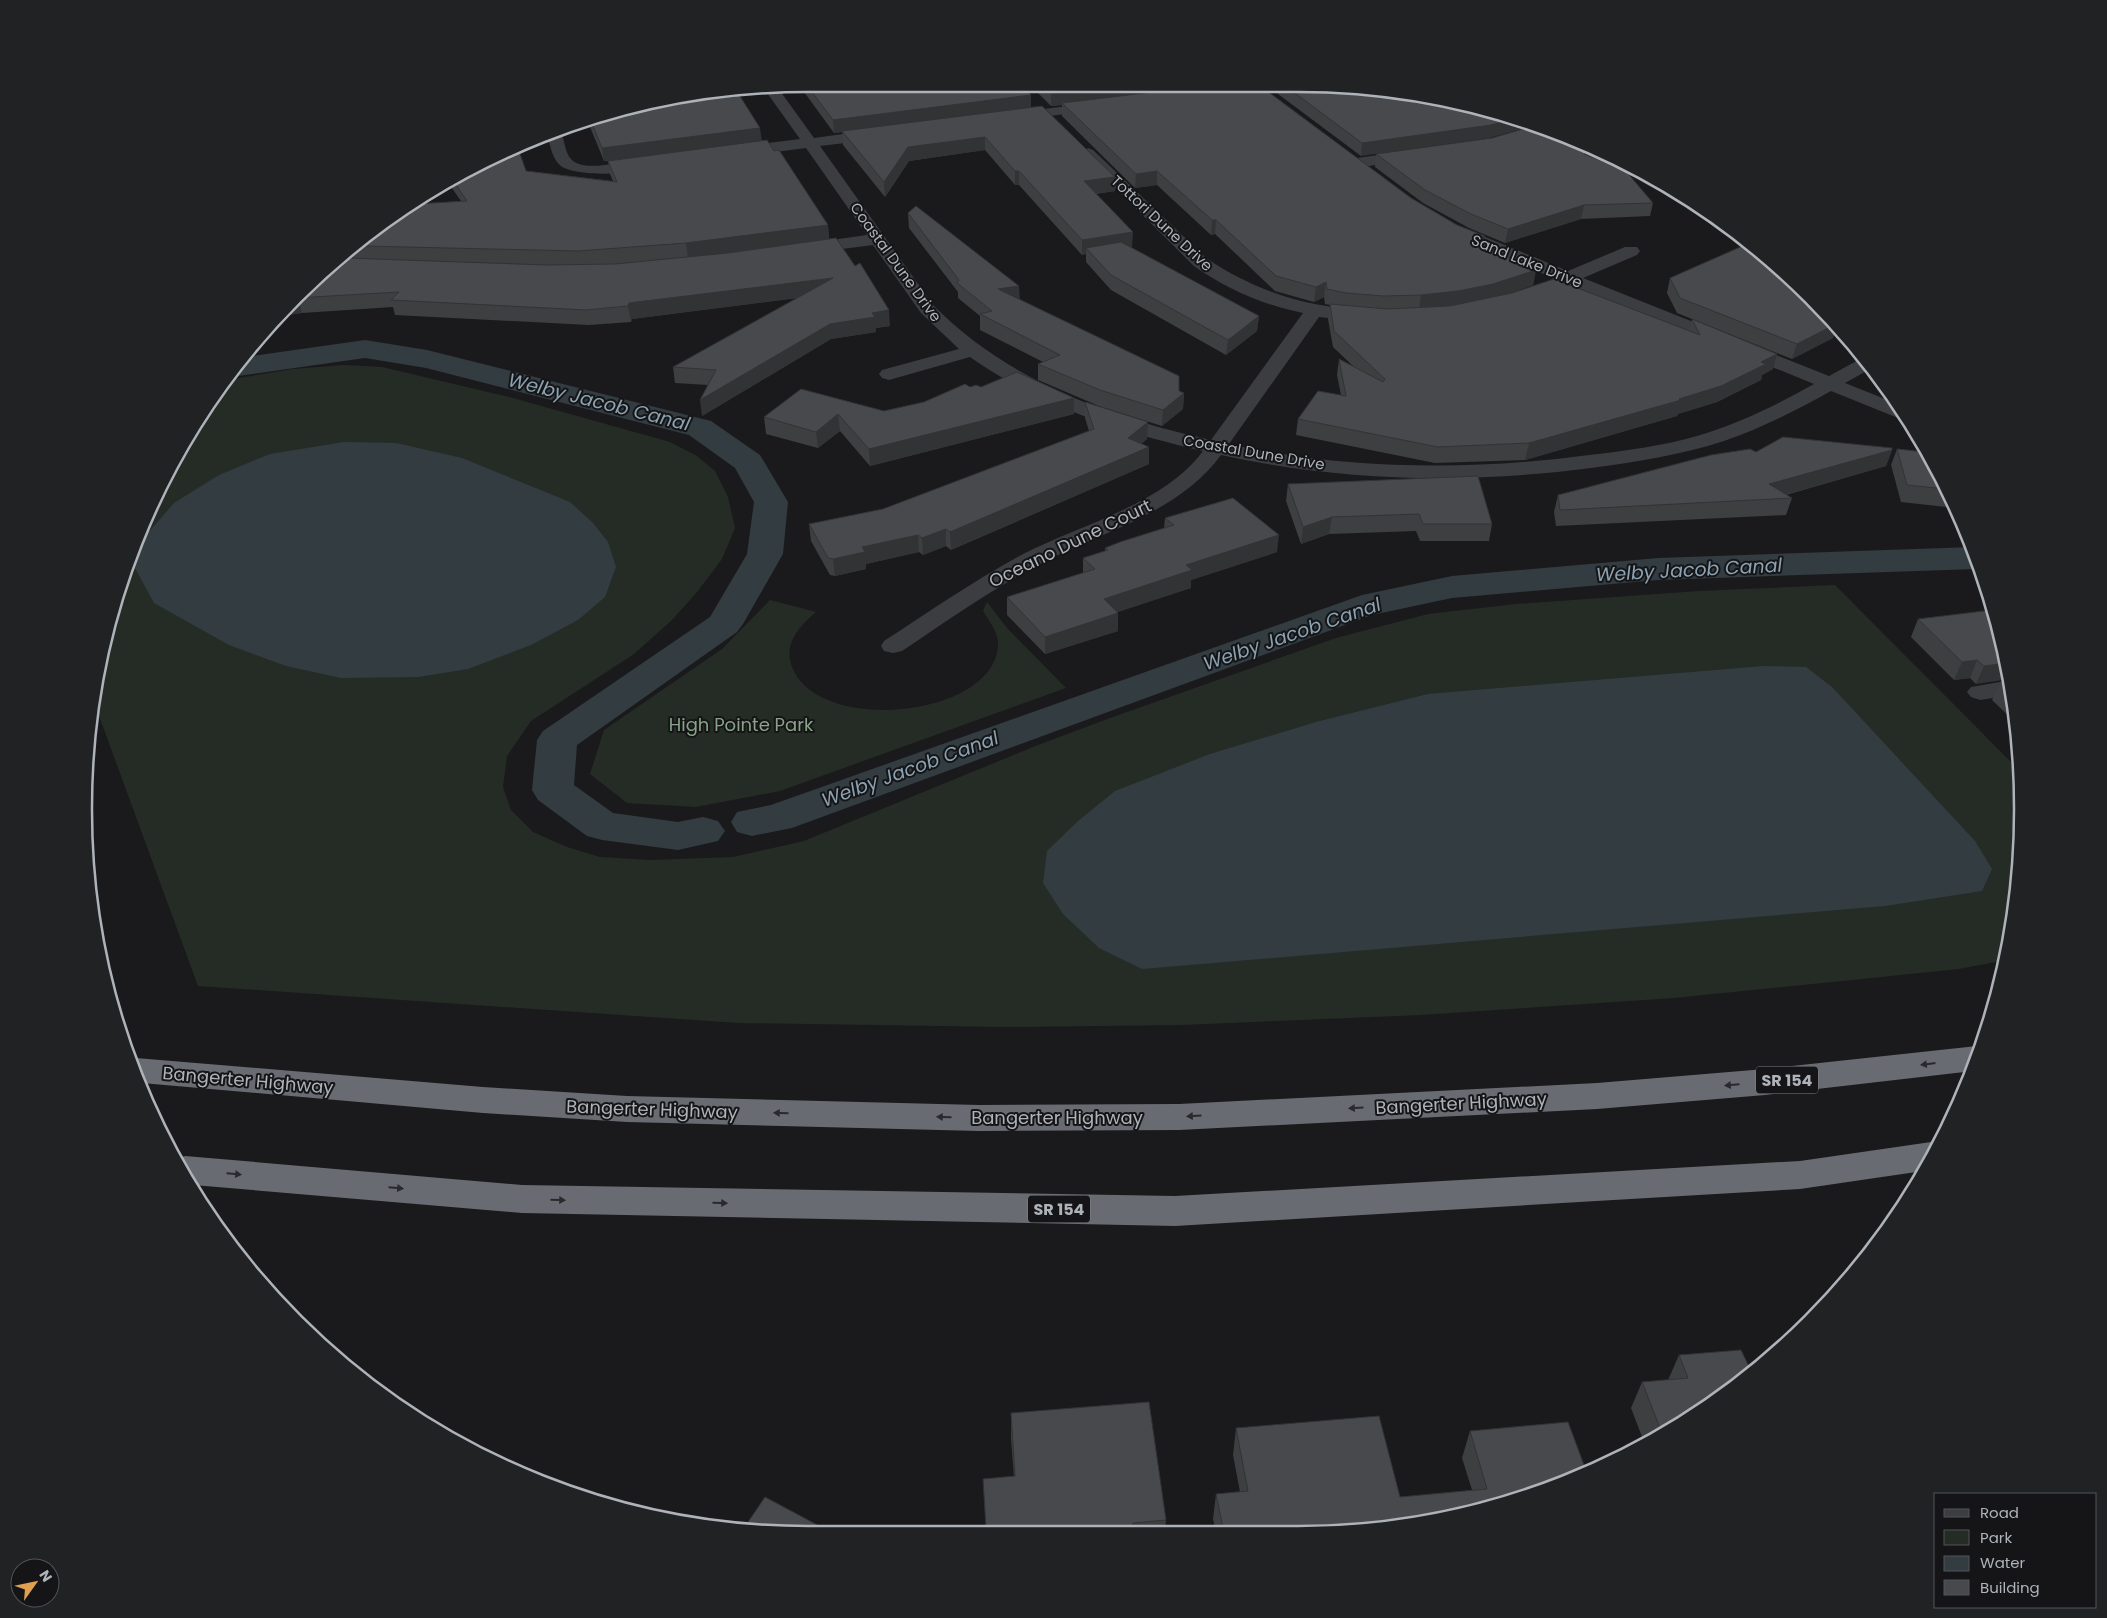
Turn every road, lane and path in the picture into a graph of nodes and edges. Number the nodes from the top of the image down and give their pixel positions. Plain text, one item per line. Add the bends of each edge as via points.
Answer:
1 (775, 93) edge
2 (1028, 95) edge
3 (1113, 104) edge
4 (1046, 113) junction
5 (997, 119) edge
6 (1060, 126) edge
7 (898, 132) edge
8 (556, 139) edge
9 (1074, 140) edge
10 (810, 143) junction
11 (1342, 151) edge
12 (719, 154) edge
13 (1425, 154) edge
14 (659, 162) edge
15 (1357, 163) junction
16 (1379, 180) edge
17 (1438, 221) edge
18 (878, 239) junction
19 (1631, 251) dead end
20 (784, 252) edge
21 (1568, 278) junction
22 (1544, 287) edge
23 (1315, 310) junction
24 (1379, 316) edge
25 (972, 350) junction
26 (1860, 366) edge
27 (889, 374) dead end
28 (1830, 383) junction
29 (1892, 409) edge
30 (1214, 448) junction
31 (893, 646) dead end
32 (2004, 689) edge
33 (1980, 692) dead end
34 (1969, 1059) edge
35 (142, 1071) edge
36 (1924, 1157) edge
37 (190, 1170) edge

1 - 10 street, Coastal Dune Drive
2 - 4 street
3 - 4 street
4 - 5 street
4 - 6 street
7 - 10 street
8 - 14 street via 564,160 578,168 599,169
9 - 23 street, Tottori Dune Drive via 1213,272 1268,297
10 - 12 street
10 - 18 street, Coastal Dune Drive
11 - 15 street
13 - 15 street
15 - 16 street
17 - 21 street, Sand Lake Drive
18 - 20 street
18 - 25 street, Coastal Dune Drive via 927,309
19 - 21 street
21 - 22 street
21 - 28 street, Sand Lake Drive
23 - 24 street, Tottori Dune Drive
23 - 30 street, Oceano Dune Court
25 - 27 street
25 - 30 street, Coastal Dune Drive via 1030,385 1072,404 1146,430
26 - 28 street, Coastal Dune Drive
28 - 29 street, Sand Lake Drive
28 - 30 street, Coastal Dune Drive via 1773,413 1718,436 1581,464 1507,471 1361,470
30 - 31 street, Oceano Dune Court via 1192,474 1163,497 1032,559 971,594
32 - 33 street
34 -> 35 highway, Bangerter Highway / SR 154 via 1765,1082 1597,1096 1179,1117 988,1118 627,1110
37 -> 36 highway, SR 154 via 522,1199 1175,1211 1800,1175

